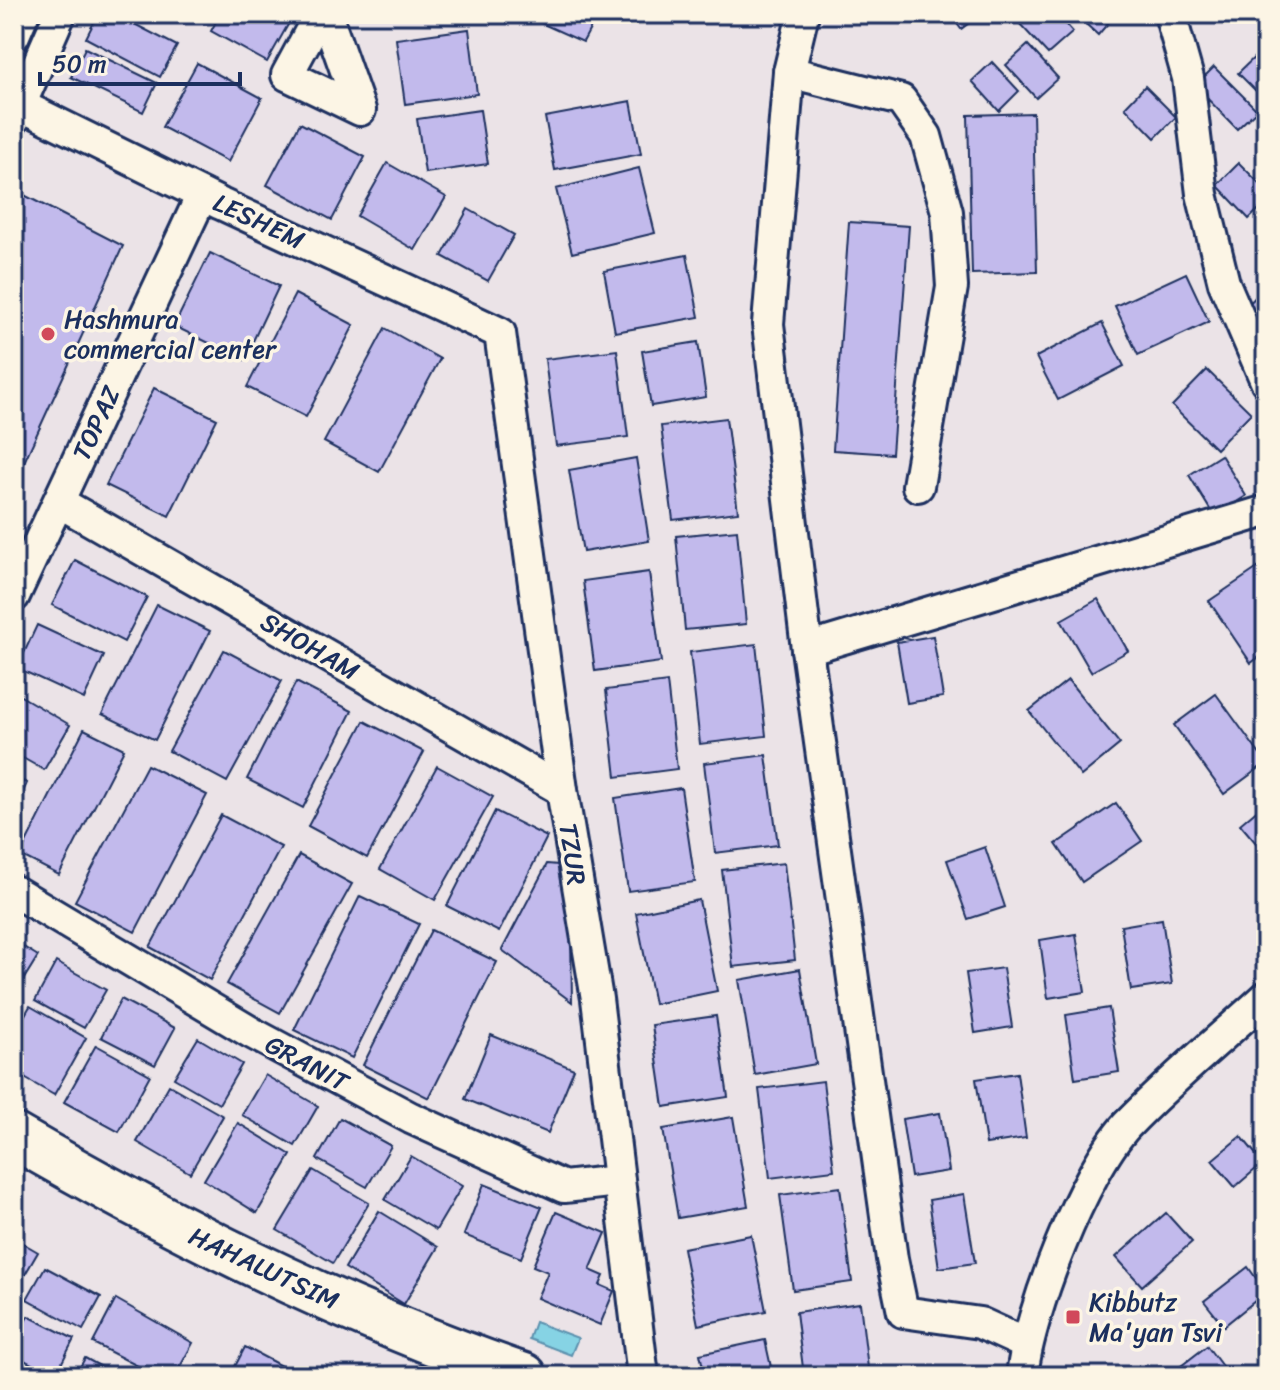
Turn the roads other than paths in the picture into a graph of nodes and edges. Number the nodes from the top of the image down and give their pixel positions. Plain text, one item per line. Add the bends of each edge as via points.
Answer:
1 (23, 14) edge
2 (60, 14) edge
3 (320, 14) edge
4 (326, 14) edge
5 (803, 14) edge
6 (1170, 14) edge
7 (14, 35) edge
8 (789, 72) junction
9 (16, 108) edge
10 (207, 202) junction
11 (500, 333) joint
12 (1266, 381) edge
13 (918, 486) dead end
14 (59, 502) junction
15 (1266, 511) edge
16 (14, 596) edge
17 (807, 649) junction
18 (562, 790) junction
19 (14, 891) edge
20 (1266, 997) edge
21 (14, 1136) edge
22 (14, 1169) edge
23 (618, 1181) junction
24 (1026, 1344) junction
25 (456, 1376) edge
26 (524, 1376) edge
27 (643, 1376) edge
28 (1022, 1376) edge

1 - 7 street
2 - 9 street
3 - 4 street via 287,75 360,110
5 - 8 street
6 - 12 street via 1188,78 1202,194 1224,283
8 - 13 street via 901,100 926,136 947,212 952,287
8 - 17 street via 768,324
9 - 10 street, LESHEM
10 - 11 street, LESHEM
10 - 14 street, TOPAZ
11 - 18 street, TZUR
14 - 16 street, TOPAZ
14 - 18 street, SHOHAM
15 - 17 street
17 - 24 street via 903,1312 980,1323
18 - 23 street, TZUR via 597,999
19 - 23 street, GRANIT via 252,1033 411,1118 564,1187
20 - 24 street via 1125,1127 1076,1207
21 - 26 street, HAHALUTSIM via 204,1242
22 - 25 street, HAHALUTSIM via 115,1229 286,1314
23 - 27 street, TZUR
24 - 28 street

